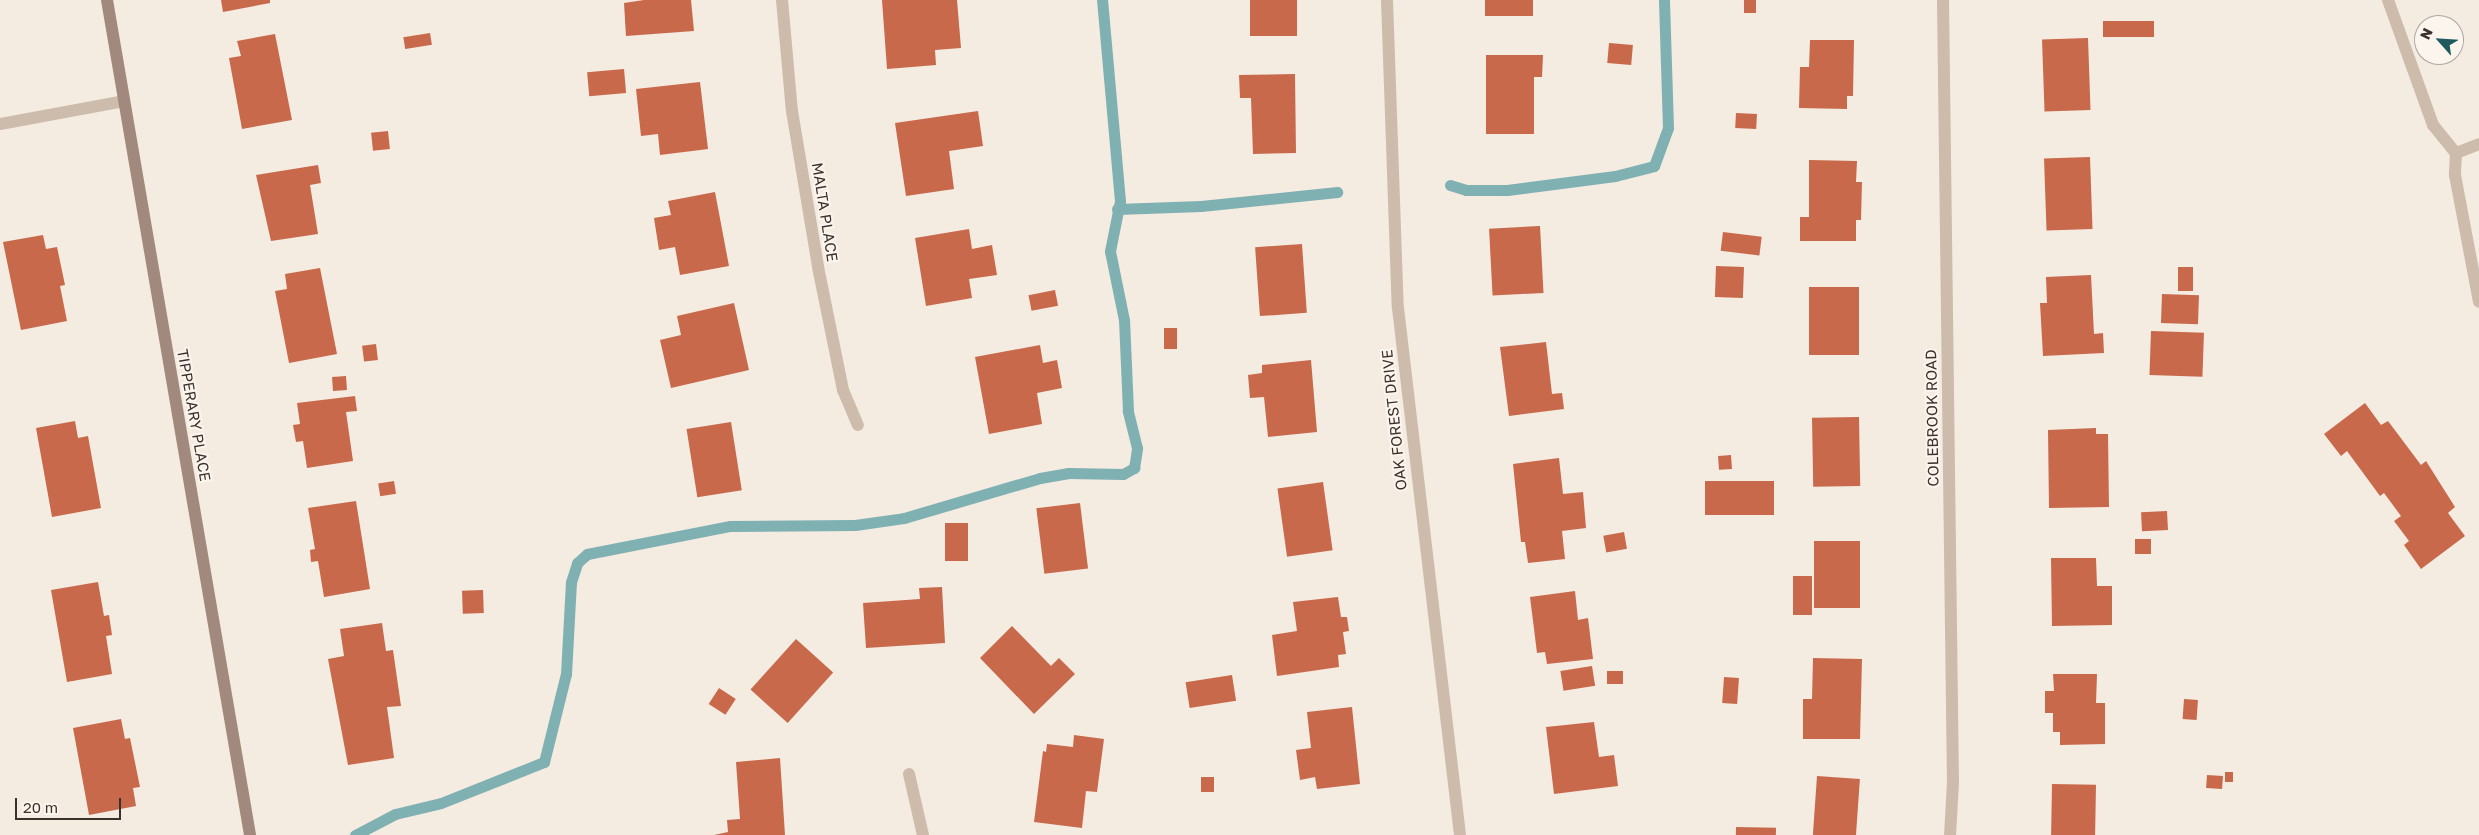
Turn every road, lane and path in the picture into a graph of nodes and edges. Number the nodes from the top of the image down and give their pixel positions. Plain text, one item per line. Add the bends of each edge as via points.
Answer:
1 (107, 0) edge
2 (782, 0) edge
3 (1387, 0) edge
4 (1943, 0) edge
5 (2388, 0) edge
6 (124, 101) junction
7 (0, 124) edge
8 (2479, 144) edge
9 (2456, 153) junction
10 (2479, 302) edge
11 (858, 425) dead end
12 (909, 774) dead end
13 (250, 835) edge
14 (923, 835) edge
15 (1460, 835) edge
16 (1950, 835) edge

1 - 6 street, TIPPERARY PLACE
2 - 11 street, MALTA PLACE via 792,111 818,268 843,390
3 - 15 street, OAK FOREST DRIVE via 1398,308
4 - 16 street, COLEBROOK ROAD via 1953,782
5 - 9 street via 2433,125
6 - 7 street
6 - 13 street, TIPPERARY PLACE
8 - 9 street
9 - 10 street via 2455,175 2464,205
12 - 14 street

